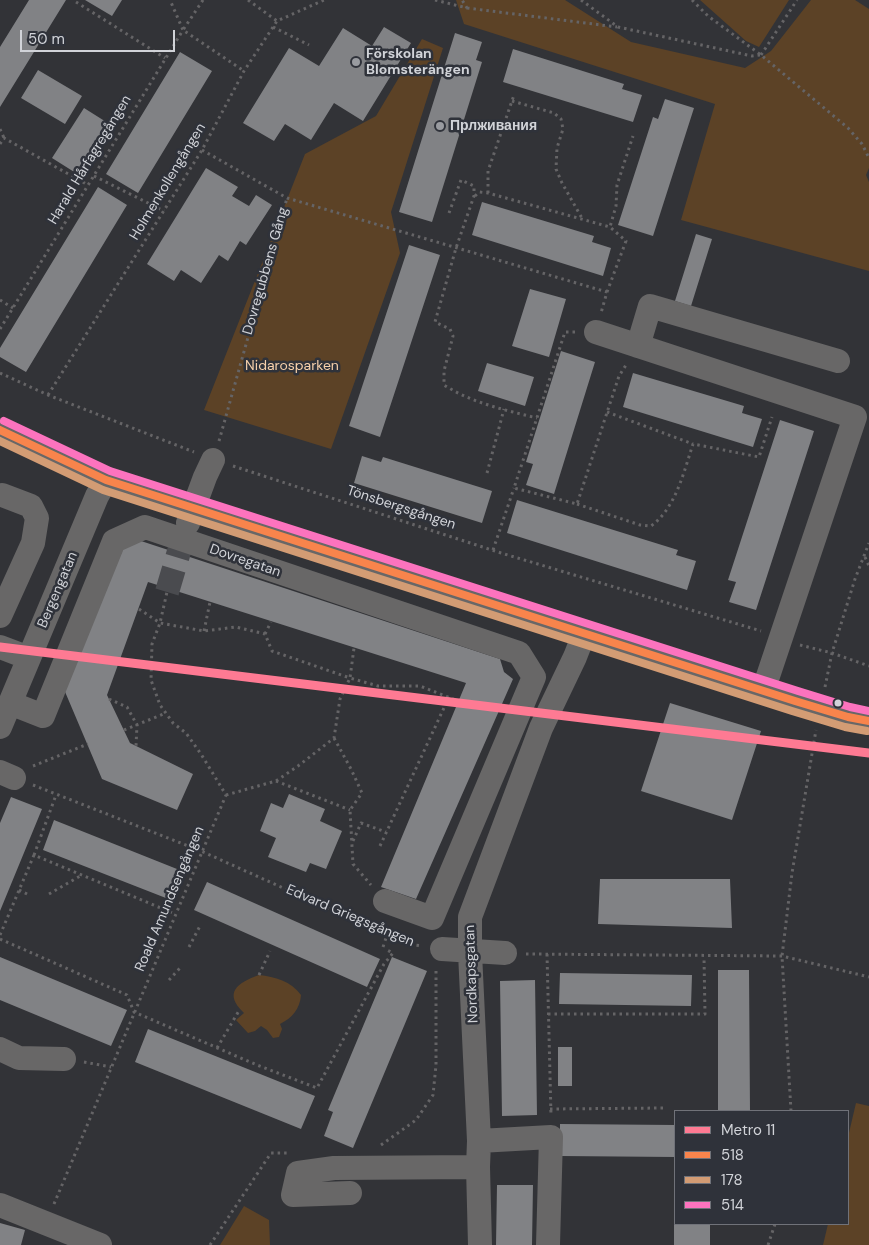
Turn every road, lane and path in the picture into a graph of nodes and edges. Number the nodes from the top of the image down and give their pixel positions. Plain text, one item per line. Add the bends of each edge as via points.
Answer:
1 (170, 0) edge
2 (203, 0) edge
3 (248, 0) edge
4 (324, 0) edge
5 (435, 0) edge
6 (462, 0) edge
7 (581, 0) edge
8 (692, 0) edge
9 (797, 0) edge
10 (76, 2) dead end
11 (467, 8) junction
12 (277, 21) junction
13 (273, 27) junction
14 (618, 27) junction
15 (183, 30) junction
16 (309, 45) dead end
17 (761, 55) junction
18 (165, 58) junction
19 (244, 71) junction
20 (514, 95) dead end
21 (512, 101) junction
22 (0, 129) edge
23 (633, 136) dead end
24 (4, 138) junction
25 (0, 144) edge
26 (202, 150) junction
27 (869, 158) edge
28 (94, 176) junction
29 (88, 184) junction
30 (488, 193) junction
31 (474, 196) junction
32 (287, 198) junction
33 (164, 211) junction
34 (449, 213) dead end
35 (583, 220) junction
36 (610, 227) junction
37 (456, 248) junction
38 (607, 292) junction
39 (0, 300) edge
40 (13, 308) junction
41 (0, 329) edge
42 (596, 332) junction
43 (638, 346) junction
44 (838, 361) dead end
45 (0, 373) edge
46 (48, 395) junction
47 (504, 409) junction
48 (607, 412) junction
49 (772, 417) dead end
50 (537, 418) junction
51 (0, 430) edge
52 (693, 444) junction
53 (209, 469) junction
54 (487, 473) dead end
55 (106, 480) junction
56 (514, 488) junction
57 (1, 496) edge
58 (577, 504) junction
59 (183, 538) tunnel mouth
60 (869, 543) edge
61 (493, 550) junction
62 (865, 557) junction
63 (869, 566) edge
64 (167, 592) tunnel mouth
65 (210, 602) dead end
66 (139, 609) dead end
67 (0, 616) edge
68 (271, 622) dead end
69 (160, 623) junction
70 (752, 628) dead end
71 (204, 631) junction
72 (265, 634) junction
73 (584, 634) junction
74 (0, 647) edge
75 (806, 647) dead end
76 (354, 648) dead end
77 (832, 653) junction
78 (29, 658) junction
79 (830, 661) dead end
80 (869, 666) edge
81 (350, 678) junction
82 (763, 691) junction
83 (449, 697) junction
84 (109, 699) dead end
85 (458, 701) dead end
86 (10, 703) junction
87 (166, 713) junction
88 (517, 720) junction
89 (869, 721) edge
90 (137, 725) junction
91 (0, 727) edge
92 (541, 728) junction
93 (124, 730) dead end
94 (334, 738) junction
95 (88, 744) dead end
96 (136, 746) dead end
97 (813, 748) dead end
98 (13, 777) edge
99 (276, 781) junction
100 (56, 794) junction
101 (226, 795) junction
102 (350, 810) junction
103 (386, 832) junction
104 (353, 842) junction
105 (380, 846) dead end
106 (202, 851) junction
107 (34, 855) junction
108 (82, 875) junction
109 (19, 890) junction
110 (49, 894) dead end
111 (29, 895) dead end
112 (385, 901) joint
113 (175, 914) junction
114 (200, 924) dead end
115 (0, 935) edge
116 (387, 935) junction
117 (0, 939) edge
118 (189, 947) dead end
119 (439, 949) junction
120 (270, 951) dead end
121 (505, 953) joint
122 (547, 954) junction
123 (704, 956) junction
124 (782, 956) junction
125 (180, 968) dead end
126 (259, 974) dead end
127 (869, 977) edge
128 (169, 980) dead end
129 (240, 1009) dead end
130 (134, 1012) junction
131 (548, 1014) junction
132 (217, 1048) junction
133 (0, 1049) edge
134 (64, 1059) dead end
135 (664, 1108) dead end
136 (550, 1110) junction
137 (791, 1110) edge
138 (551, 1137) junction
139 (479, 1141) junction
140 (380, 1146) dead end
141 (290, 1153) dead end
142 (478, 1167) junction
143 (350, 1193) dead end
144 (0, 1205) edge
145 (47, 1223) junction
146 (775, 1225) edge
147 (100, 1245) edge
148 (210, 1245) edge
149 (480, 1245) edge
150 (548, 1245) edge
151 (768, 1245) edge

1 - 15 path
2 - 15 path, Harald Hårfagregången
3 - 12 path
4 - 12 path
5 - 11 path
6 - 11 path
7 - 14 path
8 - 17 path via 708,16
9 - 17 path
10 - 18 path
11 - 14 path
12 - 13 path, Holmenkollengången
13 - 16 path
13 - 19 path, Holmenkollengången
14 - 17 path via 752,56
15 - 18 path, Harald Hårfagregången
15 - 19 path
17 - 27 path via 848,128
18 - 28 path, Harald Hårfagregången
19 - 26 path, Holmenkollengången
20 - 21 path
21 - 30 path via 488,171
21 - 35 path via 561,118 563,128 557,148 556,169
22 - 24 path
23 - 36 path via 616,185 616,206
24 - 25 path
24 - 29 path
26 - 32 path
26 - 33 path, Holmenkollengången
28 - 29 path, Harald Hårfagregången
28 - 33 path
29 - 40 path, Harald Hårfagregången
30 - 31 path via 479,192
30 - 35 path
31 - 34 path via 474,186 461,180
31 - 37 path
32 - 37 path
32 - 53 path, Dovregubbens Gång
33 - 46 path, Holmenkollengången
35 - 36 path
36 - 38 path via 626,241
37 - 38 path
37 - 47 path via 435,322 450,329 453,336 444,371 444,385 457,393
38 - 42 path
39 - 40 path
40 - 41 path, Harald Hårfagregången
42 - 43 street
42 - 50 path via 566,332
43 - 44 street via 650,306
43 - 48 path via 619,376
43 - 82 street via 855,417
45 - 46 path, Tönsbergsgången
46 - 53 path, Tönsbergsgången
47 - 50 path
47 - 54 path
48 - 52 path
48 - 58 path
49 - 52 path via 759,457
50 - 56 path
51 - 55 street
52 - 58 path via 677,491 660,520 651,526
53 - 59 street
53 - 61 path, Tönsbergsgången
55 - 73 street
55 - 78 street, Bergengatan
56 - 58 path
56 - 61 path
57 - 67 street via 31,506 38,518 33,543
60 - 62 path
61 - 70 path, Tönsbergsgången
62 - 63 path
62 - 77 path
64 - 69 path
65 - 71 path
66 - 69 path
68 - 72 path
69 - 71 path
69 - 87 path via 152,644 151,680
71 - 72 path via 236,627
72 - 81 path via 272,651
73 - 82 street
73 - 92 street, Nordkapsgatan
74 - 78 street
75 - 77 path
76 - 81 path
77 - 79 path
77 - 80 path
78 - 86 street, Bergengatan
81 - 83 path via 378,686 420,686
81 - 94 path via 340,699
82 - 89 street
83 - 85 path
83 - 103 path
84 - 90 path via 127,707
86 - 88 street, Dovregatan via 43,716 114,541 145,527 518,653 534,677
86 - 91 street, Bergengatan
87 - 90 path
87 - 101 path via 186,733
88 - 92 street
88 - 112 street, Dovregatan via 432,918
90 - 93 path
90 - 96 path
92 - 139 street, Nordkapsgatan via 470,917
94 - 99 path
94 - 102 path via 362,794
95 - 98 path via 34,765
97 - 124 path
98 - 100 path, Edvard Griegsgången
99 - 101 path
99 - 102 path
100 - 106 path, Edvard Griegsgången
100 - 107 path
101 - 106 path, Roald Amundsengången
102 - 104 path
103 - 104 path via 361,823
103 - 105 path
104 - 112 path via 353,864
106 - 113 path, Roald Amundsengången
106 - 116 path, Edvard Griegsgången
107 - 108 path
107 - 109 path
108 - 110 path
108 - 113 path
109 - 111 path
109 - 115 path
113 - 130 path, Roald Amundsengången
114 - 118 path
116 - 119 path, Edvard Griegsgången via 408,944
116 - 132 path via 384,948 393,953 384,964 318,1088
117 - 130 path via 127,995
119 - 121 street
119 - 140 path via 433,1095 416,1120
120 - 126 path
121 - 122 path
122 - 123 path
122 - 131 path
123 - 124 path
123 - 131 path via 705,1014
124 - 127 path
124 - 137 path
125 - 128 path
129 - 132 path
130 - 132 path
130 - 145 path, Roald Amundsengången
131 - 136 path
133 - 134 street via 19,1058
135 - 136 path
136 - 138 path
138 - 139 street
138 - 150 street
139 - 142 street, Nordkapsgatan
141 - 148 path via 271,1153
142 - 143 street via 334,1168 298,1173 293,1195
142 - 149 street, Nordkapsgatan
144 - 145 street
145 - 147 street
146 - 151 path

